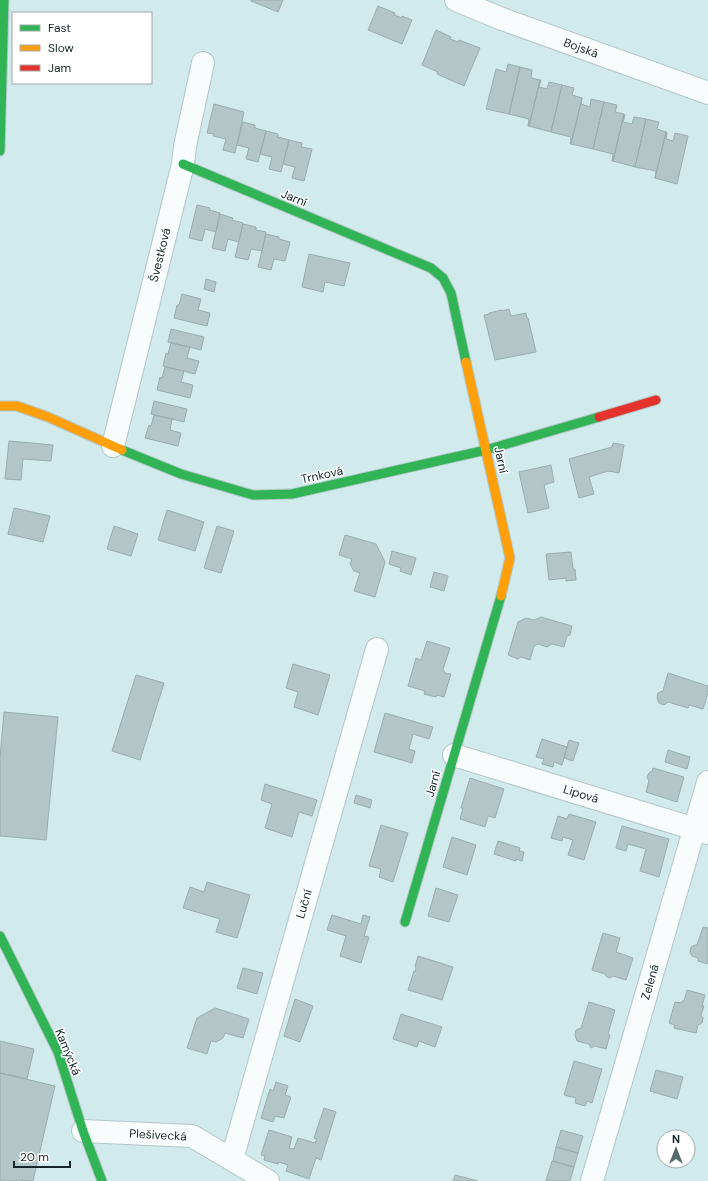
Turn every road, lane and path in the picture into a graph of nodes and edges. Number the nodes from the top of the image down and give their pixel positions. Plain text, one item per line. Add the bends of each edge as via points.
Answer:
1 (4, 0) edge
2 (456, 0) edge
3 (203, 63) dead end
4 (708, 93) edge
5 (0, 151) edge
6 (183, 164) junction
7 (656, 400) dead end
8 (0, 406) edge
9 (112, 446) junction
10 (486, 450) junction
11 (377, 649) dead end
12 (454, 755) junction
13 (708, 782) edge
14 (701, 831) edge
15 (405, 922) dead end
16 (0, 936) edge
17 (83, 1131) junction
18 (232, 1159) junction
19 (102, 1181) edge
20 (268, 1181) edge
21 (592, 1181) edge

1 - 5 street
2 - 4 street, Bojská
3 - 6 street, Švestková
6 - 9 street, Švestková
6 - 10 street, Jarní via 431,268 443,278 451,293
7 - 10 street, Trnková
8 - 9 street, Trnková via 16,406
9 - 10 street, Trnková via 181,474 253,495 292,494
10 - 12 street, Jarní via 510,558
11 - 18 street, Luční
12 - 14 street, Lipová
12 - 15 street, Jarní
13 - 14 street, Zelená
14 - 21 street, Zelená
16 - 17 street, Kamýcká via 58,1052
17 - 18 street, Plešivecká via 192,1136
17 - 19 street, Kamýcká
18 - 20 street, Plešivecká

